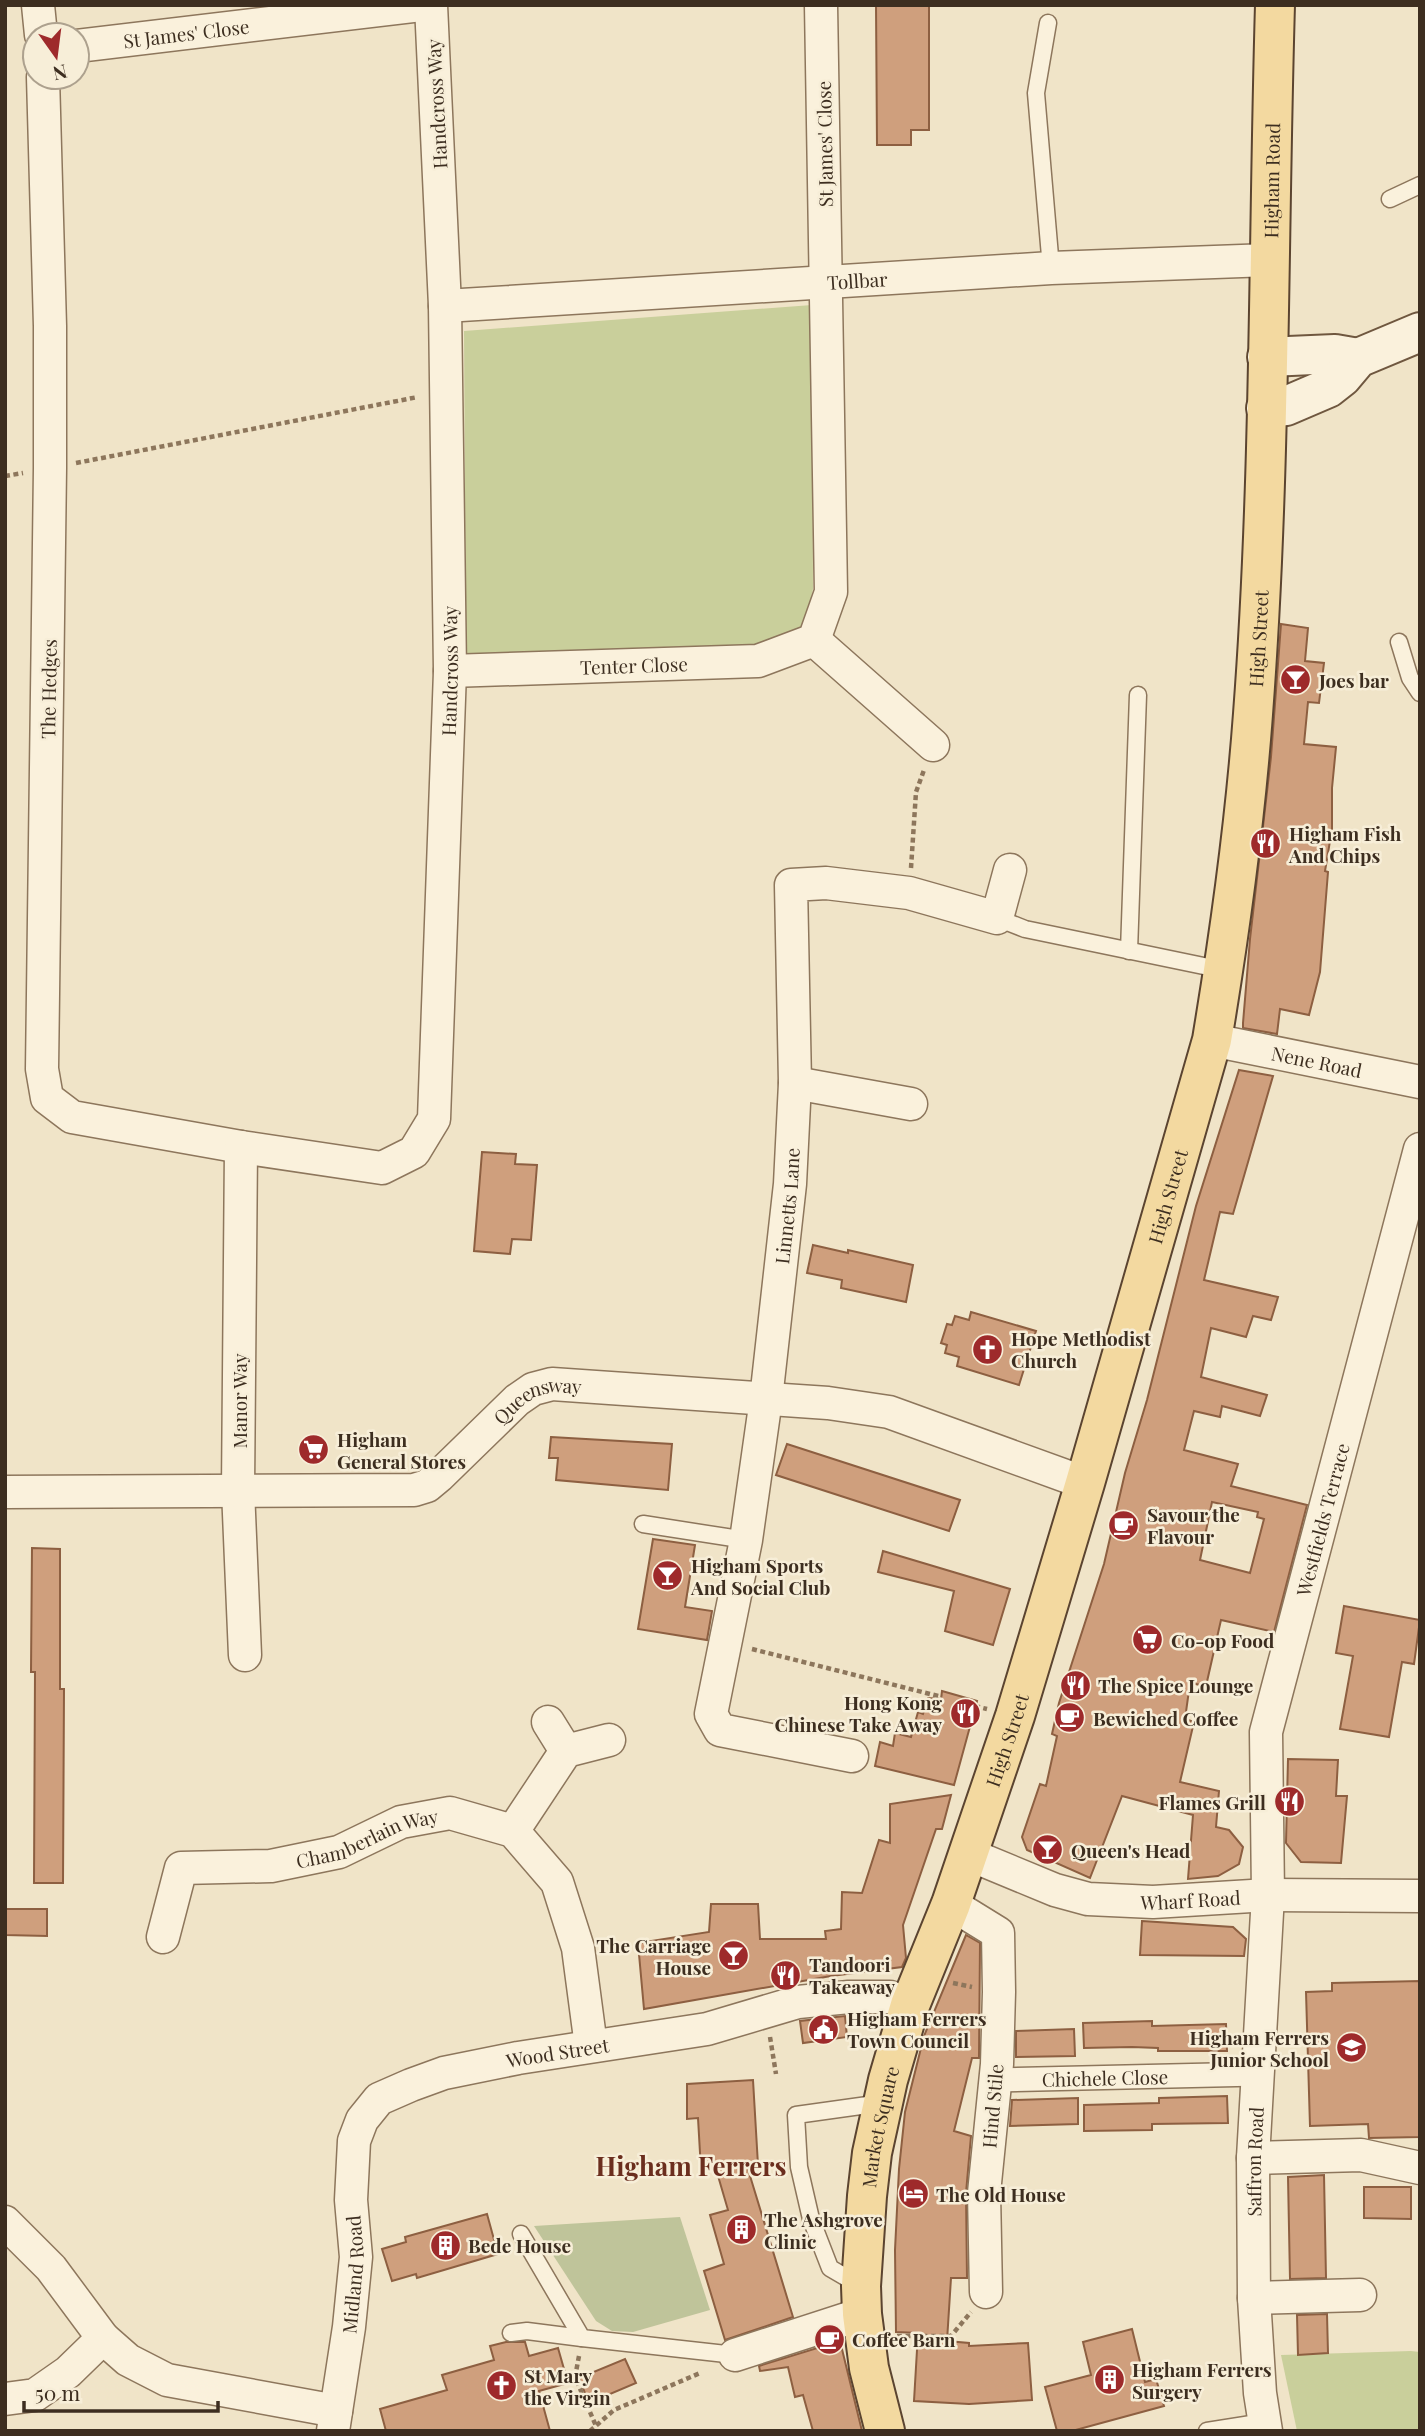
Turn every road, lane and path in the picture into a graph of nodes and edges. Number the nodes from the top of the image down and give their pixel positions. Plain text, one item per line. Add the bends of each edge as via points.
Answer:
1 (421, 5) edge
2 (431, 5) edge
3 (821, 5) edge
4 (1275, 5) edge
5 (1048, 23) dead end
6 (91, 44) edge
7 (43, 91) edge
8 (1420, 185) edge
9 (1390, 199) dead end
10 (1269, 260) junction
11 (1051, 268) junction
12 (827, 282) junction
13 (445, 306) junction
14 (1420, 332) edge
15 (1267, 357) junction
16 (1358, 358) junction
17 (446, 391) junction
18 (1266, 408) junction
19 (50, 468) junction
20 (814, 640) junction
21 (1399, 642) dead end
22 (450, 671) junction
23 (1420, 693) edge
24 (1138, 695) dead end
25 (933, 745) joint
26 (1010, 870) dead end
27 (909, 893) junction
28 (997, 918) junction
29 (1129, 951) junction
30 (1223, 970) junction
31 (1212, 1040) junction
32 (1420, 1082) edge
33 (795, 1083) junction
34 (911, 1104) dead end
35 (241, 1147) junction
36 (1420, 1149) edge
37 (766, 1399) junction
38 (1085, 1483) junction
39 (238, 1490) junction
40 (5, 1492) edge
41 (643, 1524) dead end
42 (746, 1540) junction
43 (725, 1643) junction
44 (245, 1655) dead end
45 (942, 1696) dead end
46 (548, 1722) dead end
47 (610, 1740) dead end
48 (566, 1751) junction
49 (852, 1756) dead end
50 (513, 1831) junction
51 (968, 1854) junction
52 (1268, 1895) junction
53 (1420, 1896) edge
54 (951, 1905) junction
55 (163, 1937) dead end
56 (916, 1991) junction
57 (999, 1992) junction
58 (591, 2046) junction
59 (1258, 2074) junction
60 (995, 2080) junction
61 (883, 2102) junction
62 (362, 2120) joint
63 (1253, 2158) junction
64 (1420, 2168) edge
65 (5, 2221) edge
66 (521, 2234) dead end
67 (986, 2292) joint
68 (1360, 2295) dead end
69 (1254, 2298) junction
70 (863, 2312) junction
71 (511, 2333) dead end
72 (103, 2338) junction
73 (582, 2338) junction
74 (735, 2355) junction
75 (5, 2399) edge
76 (335, 2421) edge
77 (596, 2426) junction
78 (1265, 2426) edge
79 (590, 2431) edge
80 (885, 2431) edge
81 (1207, 2431) edge

1 - 6 street, St James' Close
2 - 13 street, Handcross Way
3 - 12 street, St James' Close
4 - 10 main road, Higham Road
5 - 11 lane via 1037,93
7 - 19 street, The Hedges
8 - 9 lane
10 - 11 street, Tollbar
10 - 15 main road, Higham Road
11 - 12 street, Tollbar
12 - 13 street, Tollbar
12 - 20 street via 831,592
13 - 17 street, Handcross Way
14 - 16 main road
15 - 16 main road via 1335,354
15 - 18 main road, High Street
16 - 18 main road via 1328,387 1286,406
17 - 19 path
17 - 22 street, Handcross Way
18 - 30 main road, High Street via 1253,715
19 - 35 street, The Hedges via 42,1069 47,1098 72,1117
20 - 22 street, Tenter Close via 758,660
20 - 25 street
21 - 23 lane via 1410,678
22 - 35 street, Handcross Way via 434,1119 414,1152 382,1168
24 - 29 lane
25 - 27 path via 916,792
26 - 28 street
27 - 28 street, Linnetts Lane
27 - 33 street, Linnetts Lane via 827,883 791,885
28 - 29 lane, Linnetts Lane via 1025,929
29 - 30 lane, Linnetts Lane
30 - 31 main road, High Street
31 - 32 street, Nene Road
31 - 38 main road, High Street
33 - 34 street
33 - 37 street, Linnetts Lane via 790,1184
35 - 39 street, Manor Way
36 - 52 street, Westfields Terrace via 1266,1732
37 - 38 street, Queensway via 890,1412
37 - 39 street, Queensway via 552,1384 517,1400 427,1486 414,1490
37 - 42 street, Linnetts Lane
38 - 51 main road, High Street
39 - 40 street, Queensway
39 - 44 street, Manor Way
41 - 42 lane
42 - 43 street, Linnetts Lane
43 - 45 path
43 - 49 street, Linnetts Lane via 711,1714 720,1730
46 - 48 street
47 - 48 street
48 - 50 street
50 - 55 street, Chamberlain Way via 450,1813 401,1822 339,1852 271,1866 181,1868
50 - 58 street via 556,1882 578,1948
51 - 52 street, Wharf Road via 1088,1899 1153,1902
51 - 54 main road, High Street
52 - 53 street, Wharf Road
52 - 59 street, Saffron Road
54 - 56 main road, High Street
54 - 57 street, Hind Stile via 998,1933
56 - 57 path
56 - 58 street, Wood Street via 798,2003 707,2029
56 - 61 main road, Market Square
57 - 60 street, Hind Stile
58 - 62 street, Wood Street via 444,2073 379,2099
59 - 60 street, Chichele Close
59 - 63 street, Saffron Road
60 - 67 street, Hind Stile via 984,2193
61 - 70 main road, Market Square via 867,2196
61 - 70 lane via 796,2115 799,2167 811,2219 830,2268
62 - 76 street, Midland Road via 352,2165 356,2257
63 - 64 street via 1361,2155
63 - 69 street, Saffron Road
65 - 72 street via 51,2268
66 - 73 lane
67 - 70 path via 951,2336
68 - 69 street
69 - 78 street, Saffron Road
70 - 74 street
70 - 80 main road, Market Square via 869,2368
71 - 73 lane
72 - 75 street via 68,2372 35,2395
72 - 76 street via 128,2360 167,2380
73 - 74 lane
73 - 77 path via 575,2377
74 - 77 path via 614,2410
77 - 79 path
78 - 81 lane

